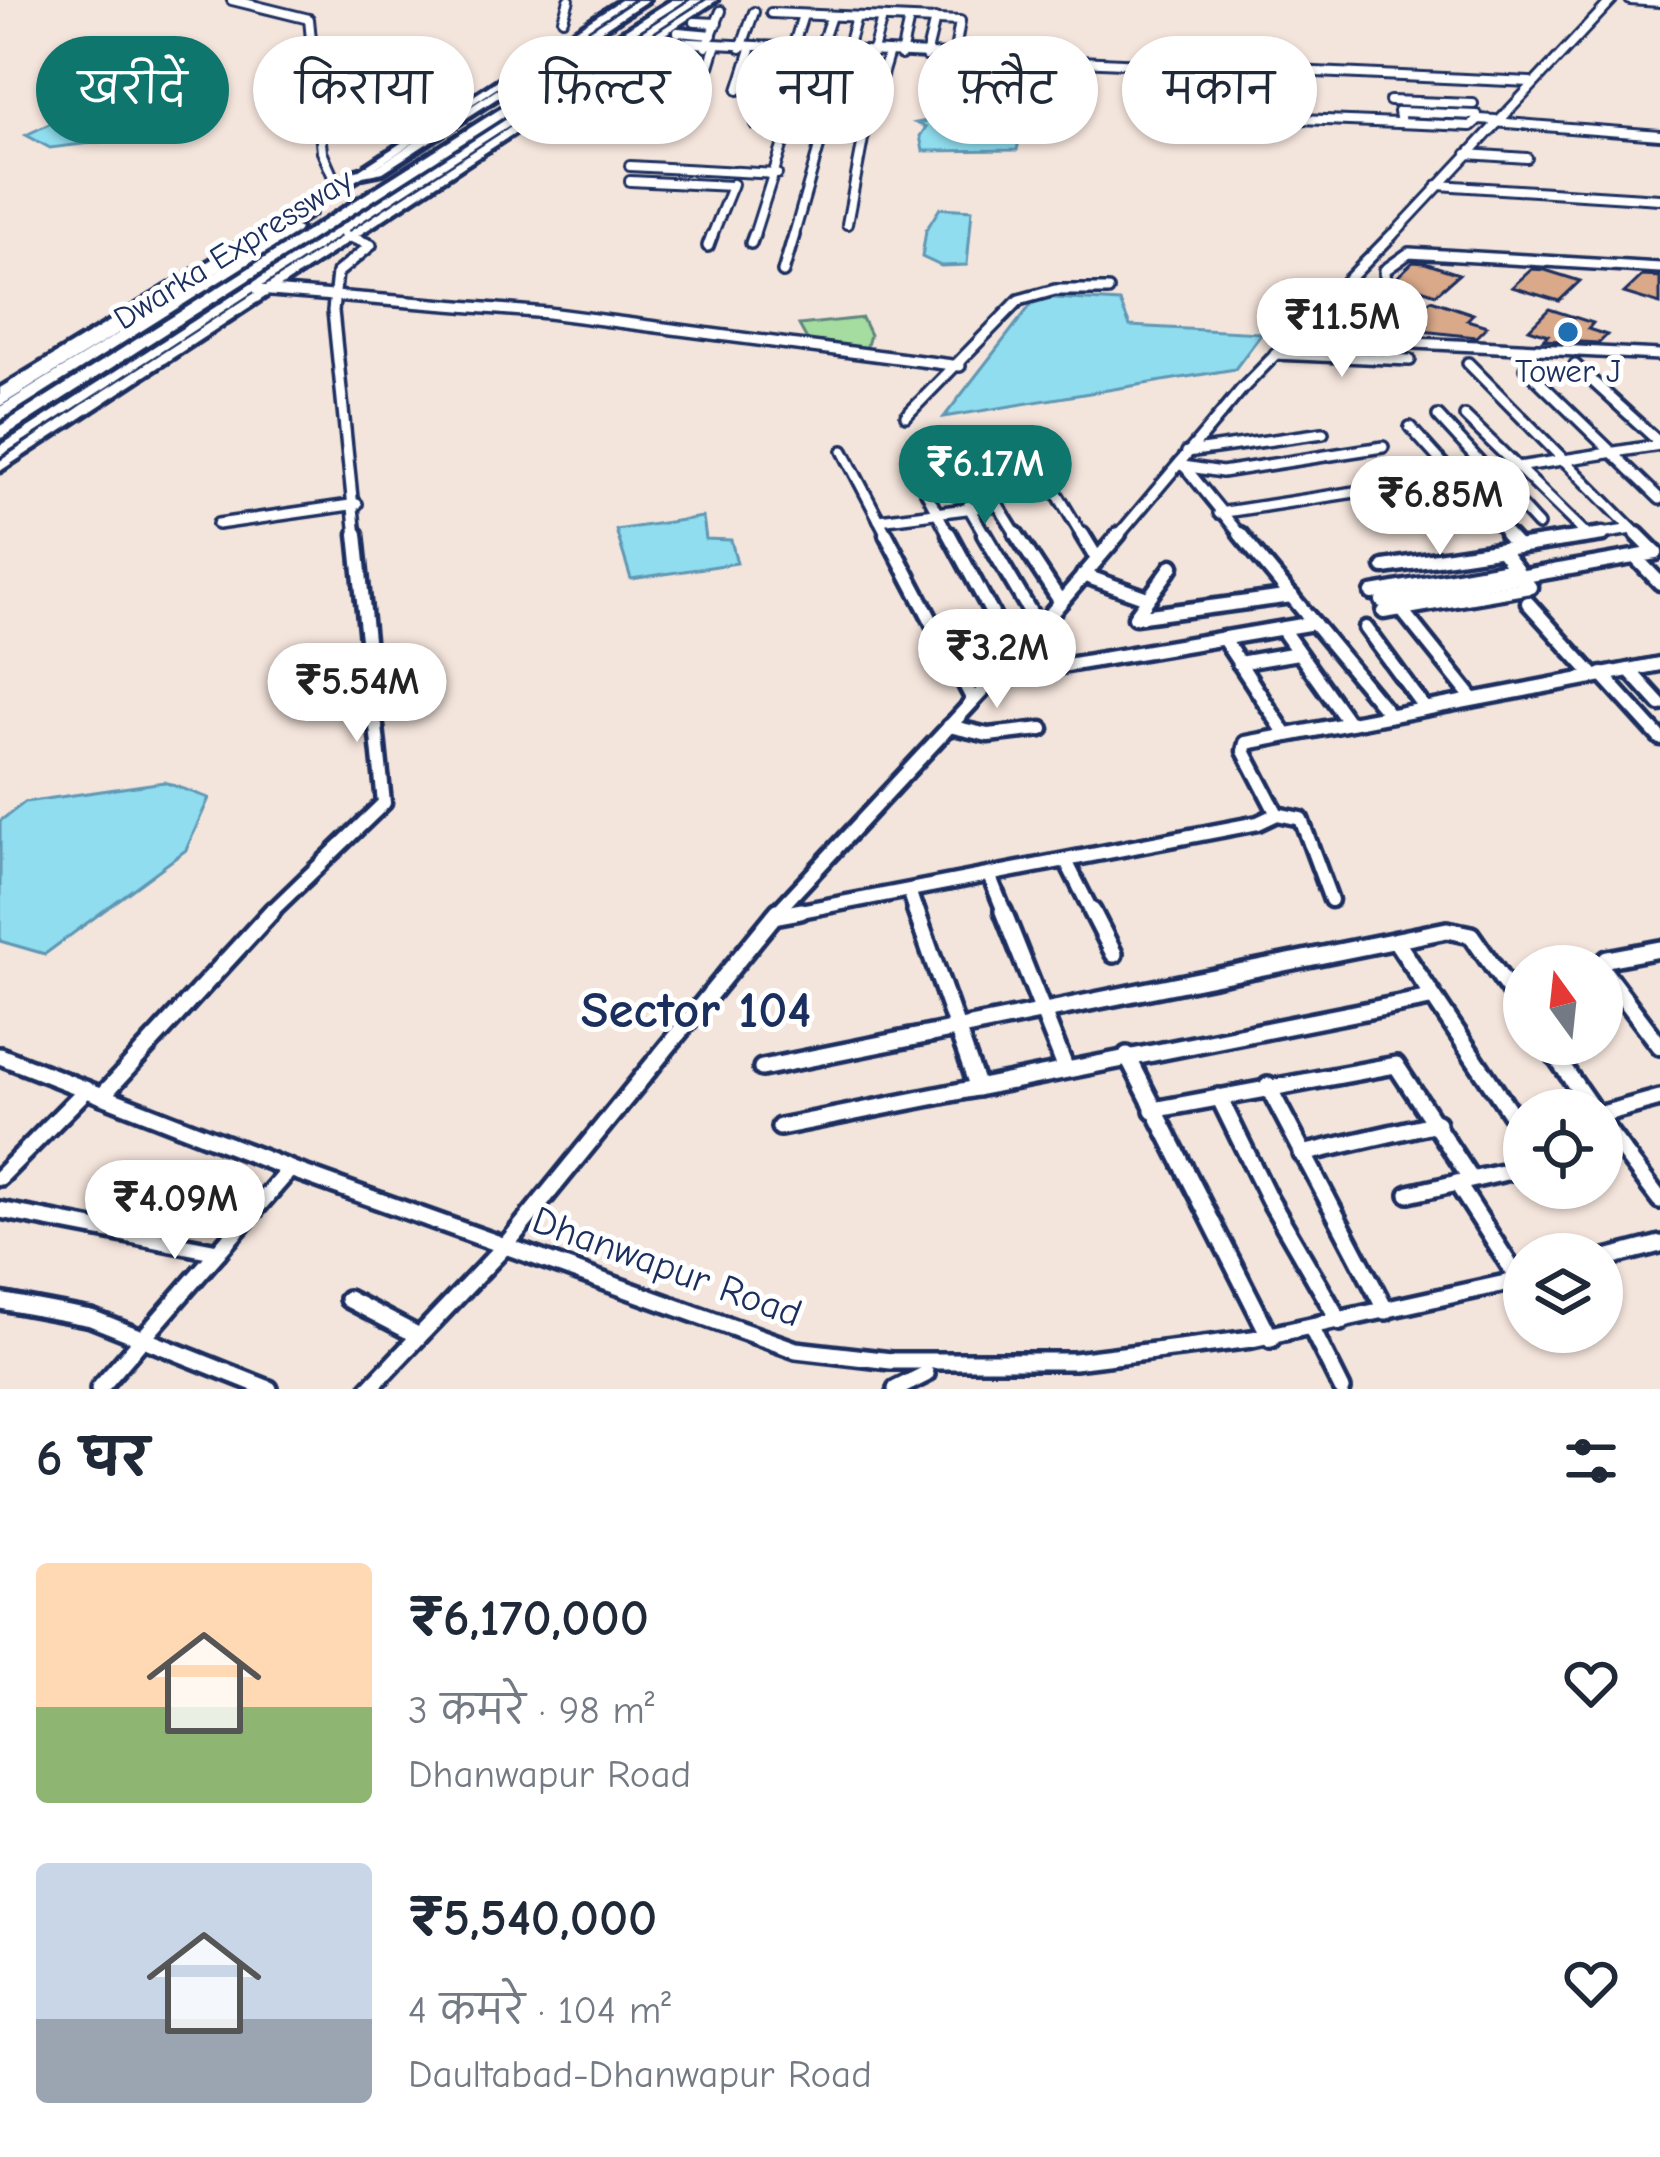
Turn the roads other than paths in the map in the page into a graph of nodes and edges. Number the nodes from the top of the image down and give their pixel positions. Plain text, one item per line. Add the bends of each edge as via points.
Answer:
1 (232, 0) edge
2 (569, 0) edge
3 (627, 0) edge
4 (643, 0) edge
5 (658, 0) edge
6 (680, 0) edge
7 (697, 0) edge
8 (1612, 0) edge
9 (1630, 0) edge
10 (1660, 2) edge
11 (717, 5) edge
12 (754, 12) dead end
13 (772, 13) dead end
14 (803, 15) junction
15 (831, 16) junction
16 (856, 17) junction
17 (882, 18) junction
18 (563, 19) dead end
19 (909, 19) junction
20 (935, 20) junction
21 (694, 22) dead end
22 (717, 22) junction
23 (678, 32) dead end
24 (712, 35) joint
25 (659, 36) edge
26 (749, 36) edge
27 (795, 36) edge
28 (823, 36) edge
29 (852, 36) edge
30 (877, 36) edge
31 (931, 36) edge
32 (958, 36) edge
33 (894, 55) edge
34 (901, 55) junction
35 (918, 56) edge
36 (1317, 74) edge
37 (1465, 84) junction
38 (1528, 85) junction
39 (1390, 101) dead end
40 (1473, 104) junction
41 (1486, 119) junction
42 (1660, 135) edge
43 (498, 142) edge
44 (787, 144) edge
45 (822, 144) edge
46 (862, 144) edge
47 (1467, 154) junction
48 (1527, 158) dead end
49 (630, 166) dead end
50 (360, 172) junction
51 (739, 172) junction
52 (777, 174) junction
53 (1598, 180) dead end
54 (630, 181) dead end
55 (1635, 181) dead end
56 (1438, 185) junction
57 (338, 186) junction
58 (732, 186) junction
59 (1604, 195) junction
60 (1642, 198) junction
61 (1660, 199) edge
62 (308, 208) junction
63 (847, 224) dead end
64 (345, 235) junction
65 (751, 243) dead end
66 (708, 246) dead end
67 (1660, 268) edge
68 (783, 272) dead end
69 (1345, 284) junction
70 (1108, 290) dead end
71 (254, 293) junction
72 (1386, 296) junction
73 (334, 302) junction
74 (1276, 354) junction
75 (1660, 356) edge
76 (1410, 360) dead end
77 (1468, 363) dead end
78 (1575, 364) dead end
79 (139, 366) junction
80 (960, 366) junction
81 (1525, 368) dead end
82 (0, 393) edge
83 (0, 402) edge
84 (0, 415) edge
85 (906, 416) dead end
86 (1438, 416) dead end
87 (1465, 416) dead end
88 (1410, 427) dead end
89 (1323, 433) dead end
90 (0, 434) edge
91 (1660, 444) edge
92 (1383, 447) dead end
93 (1610, 451) junction
94 (0, 452) edge
95 (843, 452) dead end
96 (1186, 452) junction
97 (1562, 457) junction
98 (1517, 463) junction
99 (1181, 466) junction
100 (0, 467) edge
101 (1485, 469) junction
102 (1451, 474) junction
103 (1047, 477) dead end
104 (923, 485) dead end
105 (1660, 499) edge
106 (356, 503) junction
107 (968, 506) junction
108 (937, 511) junction
109 (1219, 513) junction
110 (879, 520) junction
111 (218, 524) dead end
112 (1538, 526) dead end
113 (1632, 530) junction
114 (1588, 536) junction
115 (1518, 547) junction
116 (1501, 550) junction
117 (1096, 557) junction
118 (1634, 557) junction
119 (1172, 566) dead end
120 (1384, 567) dead end
121 (1519, 573) junction
122 (1083, 574) junction
123 (1660, 583) edge
124 (1292, 596) junction
125 (1148, 598) junction
126 (1060, 601) junction
127 (1528, 603) dead end
128 (1401, 609) junction
129 (1314, 623) junction
130 (1039, 628) junction
131 (1282, 628) junction
132 (1366, 628) dead end
133 (1222, 638) junction
134 (1298, 653) junction
135 (1015, 656) junction
136 (1239, 663) junction
137 (1660, 664) edge
138 (1629, 670) junction
139 (1598, 675) junction
140 (994, 677) junction
141 (972, 698) junction
142 (1473, 699) junction
143 (1660, 704) edge
144 (1424, 707) junction
145 (1389, 714) junction
146 (1348, 722) junction
147 (949, 726) junction
148 (1042, 729) dead end
149 (1285, 733) junction
150 (1660, 738) edge
151 (1277, 814) junction
152 (1066, 862) junction
153 (990, 877) junction
154 (910, 893) junction
155 (1331, 900) dead end
156 (773, 916) junction
157 (1396, 941) junction
158 (1660, 949) edge
159 (1114, 954) dead end
160 (1623, 955) edge
161 (1503, 981) edge
162 (1623, 997) edge
163 (1430, 998) junction
164 (1043, 1011) junction
165 (955, 1026) junction
166 (1660, 1046) edge
167 (1126, 1055) junction
168 (0, 1056) edge
169 (1066, 1066) junction
170 (762, 1068) dead end
171 (1268, 1086) junction
172 (978, 1088) junction
173 (94, 1093) junction
174 (1219, 1096) junction
175 (1660, 1097) edge
176 (1503, 1103) edge
177 (1153, 1110) junction
178 (1623, 1111) edge
179 (1437, 1124) junction
180 (780, 1127) dead end
181 (1302, 1154) junction
182 (1623, 1161) edge
183 (290, 1169) junction
184 (1503, 1173) edge
185 (0, 1178) edge
186 (1464, 1181) junction
187 (1409, 1194) dead end
188 (1660, 1200) edge
189 (0, 1210) edge
190 (1660, 1244) edge
191 (505, 1246) junction
192 (1503, 1248) edge
193 (218, 1252) junction
194 (1623, 1254) edge
195 (1503, 1283) edge
196 (348, 1299) dead end
197 (0, 1301) edge
198 (1386, 1311) junction
199 (1340, 1322) junction
200 (1313, 1331) junction
201 (419, 1336) junction
202 (145, 1338) junction
203 (1271, 1339) junction
204 (927, 1373) junction
205 (99, 1389) edge
206 (269, 1389) edge
207 (369, 1389) edge
208 (896, 1389) edge
209 (1342, 1389) edge

1 - 57 street via 309,20 322,152
2 - 18 street
3 - 50 street
4 - 50 main road via 380,170
5 - 84 highway, Dwarka Expressway
6 - 90 highway, Dwarka Expressway
7 - 79 main road
8 - 38 street, Dhanwapur Road
9 - 10 street
11 - 22 street
11 - 25 street
12 - 26 street
13 - 14 street
14 - 15 street
14 - 27 street
15 - 16 street
15 - 28 street
16 - 17 street
16 - 29 street
17 - 19 street
17 - 30 street
19 - 20 street
19 - 34 street
20 - 31 street
20 - 32 street via 961,21
21 - 22 street
22 - 24 street
23 - 24 street
33 - 34 street
34 - 35 street
36 - 38 street
37 - 38 street
37 - 40 street
37 - 41 street via 1251,76 1253,112 1277,123
38 - 41 street, Dhanwapur Road
39 - 40 street
40 - 41 street
41 - 42 street
41 - 47 street, Dhanwapur Road
43 - 64 street
44 - 52 street
45 - 68 street
46 - 63 street
47 - 48 street
47 - 56 street, Dhanwapur Road
49 - 51 street
50 - 57 main road
51 - 52 street
51 - 58 street
52 - 65 street
53 - 59 street
54 - 58 street
55 - 60 street
56 - 59 street
56 - 69 street, Dhanwapur Road
57 - 62 main road
58 - 66 street
59 - 60 street
60 - 61 street
62 - 82 street
62 - 83 main road
64 - 71 street
64 - 73 street via 371,245 337,273
67 - 72 street via 1408,253 1385,270
69 - 72 street
69 - 74 street, Dhanwapur Road
70 - 80 street via 1019,300
71 - 73 street
71 - 79 street
72 - 75 street via 1402,304 1384,325 1393,342
73 - 80 street
73 - 106 street
74 - 76 street
74 - 96 street, Dhanwapur Road
77 - 97 street
78 - 91 street
79 - 94 main road
79 - 100 street
80 - 85 street
81 - 93 street
86 - 101 street
87 - 98 street
88 - 102 street
89 - 96 street
91 - 93 street
92 - 99 street via 1222,472
93 - 97 street
93 - 105 street
95 - 110 street
96 - 99 street, Dhanwapur Road
97 - 98 street
97 - 113 street
98 - 101 street
98 - 114 street
99 - 109 street
99 - 117 street, Dhanwapur Road
101 - 102 street
101 - 112 street
102 - 109 street
102 - 115 street
103 - 117 street
104 - 108 street
106 - 111 street
106 - 173 street via 384,803
107 - 108 street
107 - 126 street via 1003,507
107 - 130 street
108 - 110 street
108 - 135 street
109 - 124 street
110 - 141 street
113 - 114 street
113 - 118 street via 1656,553
114 - 115 street
115 - 116 street
116 - 120 street
116 - 121 street
117 - 122 street, Dhanwapur Road
118 - 121 street
118 - 123 street
119 - 125 street
121 - 128 street via 1528,589
121 - 128 street via 1379,602
122 - 125 street
122 - 126 street, Dhanwapur Road
124 - 125 street via 1135,617
124 - 129 street
126 - 130 street, Dhanwapur Road
127 - 139 street
128 - 142 street
129 - 131 street
129 - 145 street
130 - 135 street, Dhanwapur Road
131 - 133 street
131 - 134 street
132 - 144 street
133 - 136 street
133 - 140 street
134 - 136 street
134 - 146 street
135 - 140 street, Dhanwapur Road
136 - 149 street
137 - 138 street
138 - 139 street
138 - 143 street
139 - 142 street
139 - 150 street
140 - 141 street, Dhanwapur Road
141 - 147 street, Dhanwapur Road
142 - 144 street
144 - 145 street
145 - 146 street
146 - 149 street
147 - 148 street via 988,736
147 - 156 street, Dhanwapur Road
149 - 151 street via 1243,746
151 - 152 street
151 - 155 street via 1300,819
152 - 153 street
152 - 159 street
153 - 154 street
153 - 164 street
154 - 156 street
154 - 165 street
156 - 191 street, Dhanwapur Road
157 - 161 street via 1448,930 1471,935
157 - 163 street
157 - 164 street
158 - 160 street
162 - 166 street
163 - 167 street
163 - 176 street
164 - 165 street
164 - 169 street
165 - 170 street
165 - 172 street
167 - 169 street
167 - 177 street
168 - 173 street
169 - 172 street
171 - 174 street
171 - 179 street via 1396,1065
171 - 181 street
172 - 180 street
173 - 183 street
173 - 185 street
174 - 177 street
174 - 199 street
175 - 178 street
177 - 203 street
179 - 181 street
179 - 186 street
181 - 198 street
182 - 188 street
183 - 191 street
183 - 193 street
184 - 186 street
186 - 187 street
186 - 192 street
189 - 193 street
190 - 194 street
191 - 201 street
191 - 204 street, Dhanwapur Road via 796,1350
193 - 202 street
195 - 198 street, Dhanwapur Road
196 - 201 street
197 - 202 street via 80,1315
198 - 199 street, Dhanwapur Road
199 - 200 street, Dhanwapur Road
200 - 203 street, Dhanwapur Road
200 - 209 street
201 - 207 street
202 - 205 street
202 - 206 street
203 - 204 street, Dhanwapur Road via 1076,1372
204 - 208 street

